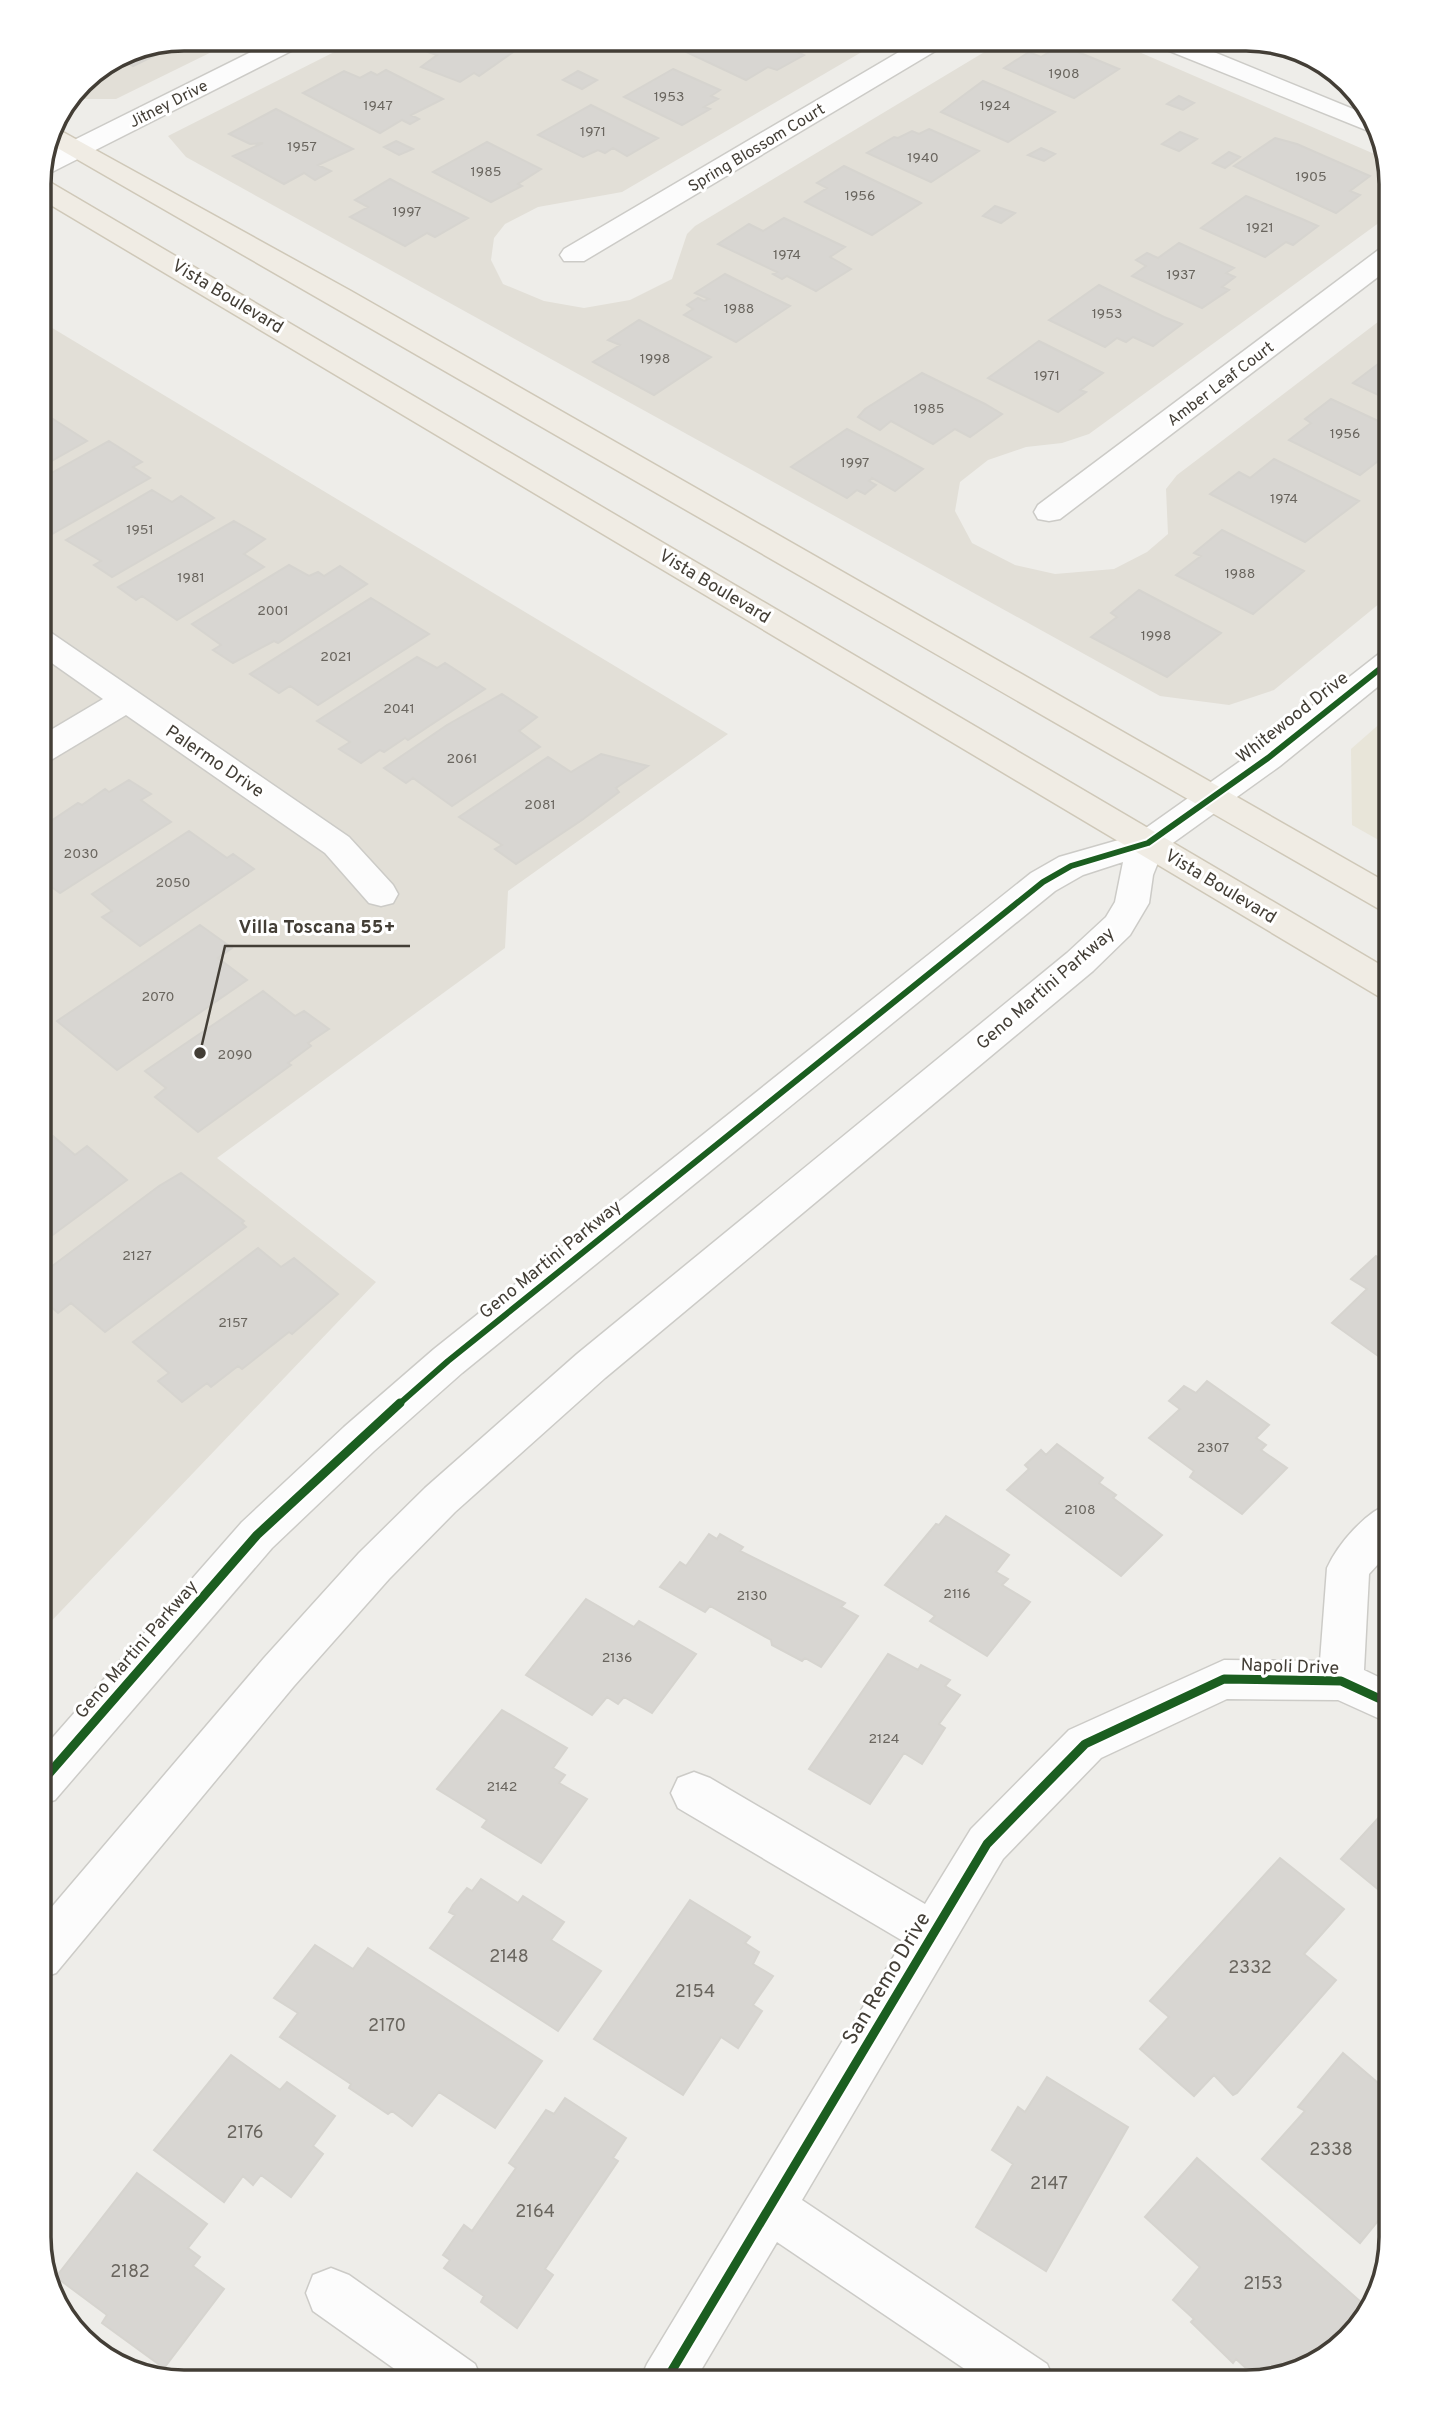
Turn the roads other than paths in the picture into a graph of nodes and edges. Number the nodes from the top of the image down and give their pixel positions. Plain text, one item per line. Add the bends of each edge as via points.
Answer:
1 (270, 51) edge
2 (918, 51) edge
3 (1190, 51) edge
4 (1365, 123) edge
5 (59, 138) edge
6 (78, 148) junction
7 (53, 161) edge
8 (51, 194) edge
9 (574, 255) dead end
10 (1379, 263) edge
11 (1049, 512) dead end
12 (51, 647) edge
13 (1379, 670) edge
14 (126, 700) junction
15 (51, 745) edge
16 (1210, 796) junction
17 (1147, 843) junction
18 (1379, 893) edge
19 (381, 894) dead end
20 (1379, 980) edge
21 (1379, 1534) edge
22 (1224, 1679) joint
23 (1341, 1681) junction
24 (1379, 1698) edge
25 (51, 1770) edge
26 (694, 1793) dead end
27 (933, 1934) junction
28 (51, 1941) edge
29 (770, 2208) junction
30 (331, 2293) dead end
31 (440, 2370) edge
32 (671, 2370) edge
33 (1011, 2370) edge

1 - 6 street, Jitney Drive
2 - 9 street, Spring Blossom Court
3 - 4 street
5 - 6 main road
6 - 7 street, Jitney Drive
6 - 16 main road
8 - 17 main road, Vista Boulevard
10 - 11 street, Amber Leaf Court
12 - 14 street, Palermo Drive
13 - 16 street, Whitewood Drive via 1268,758
14 - 15 street
14 - 19 street, Palermo Drive via 337,845
16 - 17 street, Whitewood Drive
16 - 18 main road
17 - 20 main road, Vista Boulevard
17 - 25 street, Geno Martini Parkway via 1071,866 1044,882 448,1361 257,1535
17 - 28 street, Geno Martini Parkway via 1132,903 1118,926 601,1357 440,1500 287,1663
21 - 23 street via 1348,1568
22 - 23 street, Napoli Drive
22 - 27 street, San Remo Drive via 1085,1744 987,1844
23 - 24 street, Napoli Drive
26 - 27 street
27 - 29 street, San Remo Drive
29 - 32 street, San Remo Drive
29 - 33 street
30 - 31 street

